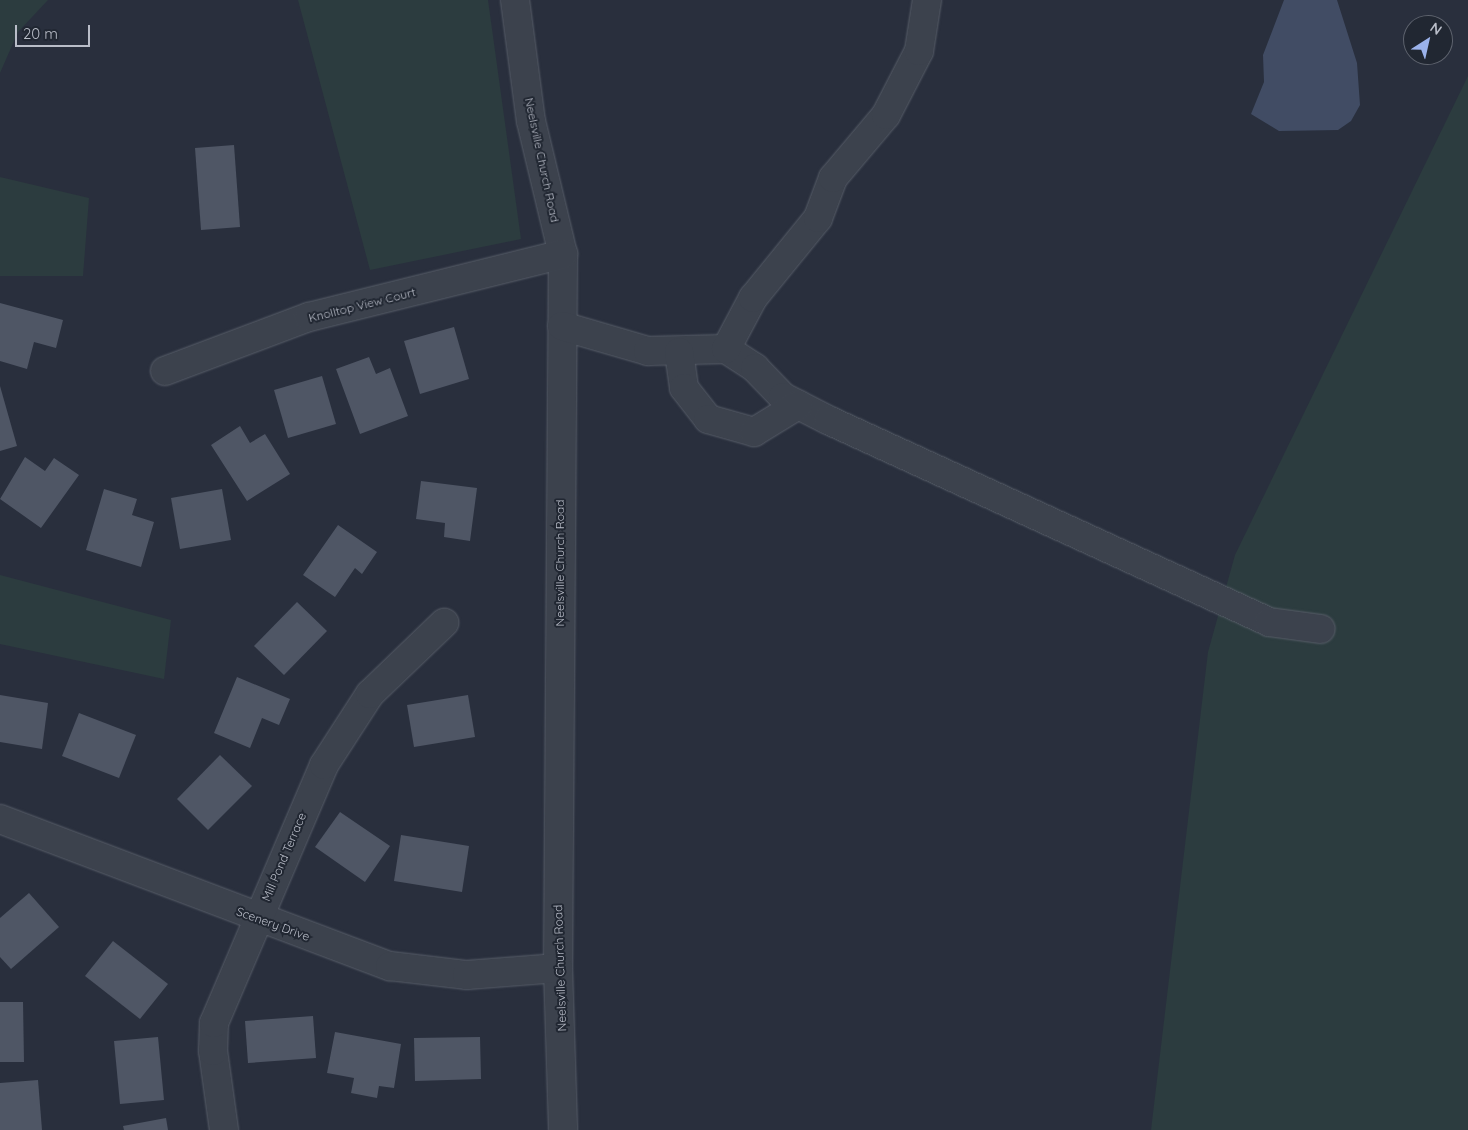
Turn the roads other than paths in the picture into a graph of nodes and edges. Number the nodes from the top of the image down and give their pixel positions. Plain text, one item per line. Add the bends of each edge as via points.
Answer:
1 (515, 0) edge
2 (926, 0) edge
3 (563, 254) junction
4 (562, 326) junction
5 (726, 350) junction
6 (679, 352) junction
7 (165, 371) dead end
8 (798, 405) junction
9 (444, 623) dead end
10 (1321, 629) dead end
11 (0, 819) edge
12 (258, 918) junction
13 (558, 968) junction
14 (224, 1130) edge
15 (563, 1130) edge

1 - 3 street, Neelsville Church Road via 532,121
2 - 5 street via 919,51 886,115 833,178 818,218 753,298
3 - 4 street, Neelsville Church Road
3 - 7 street, Knolltop View Court via 309,317
4 - 6 street via 648,351
4 - 13 street, Neelsville Church Road
5 - 6 street
5 - 8 street
6 - 8 street via 684,388 708,419 754,432
8 - 10 street via 1269,622
9 - 12 street, Mill Pond Terrace via 370,694 324,765
11 - 12 street, Scenery Drive
12 - 13 street, Scenery Drive via 390,966 467,975
12 - 14 street, Mill Pond Terrace via 214,1023 213,1051
13 - 15 street, Neelsville Church Road

